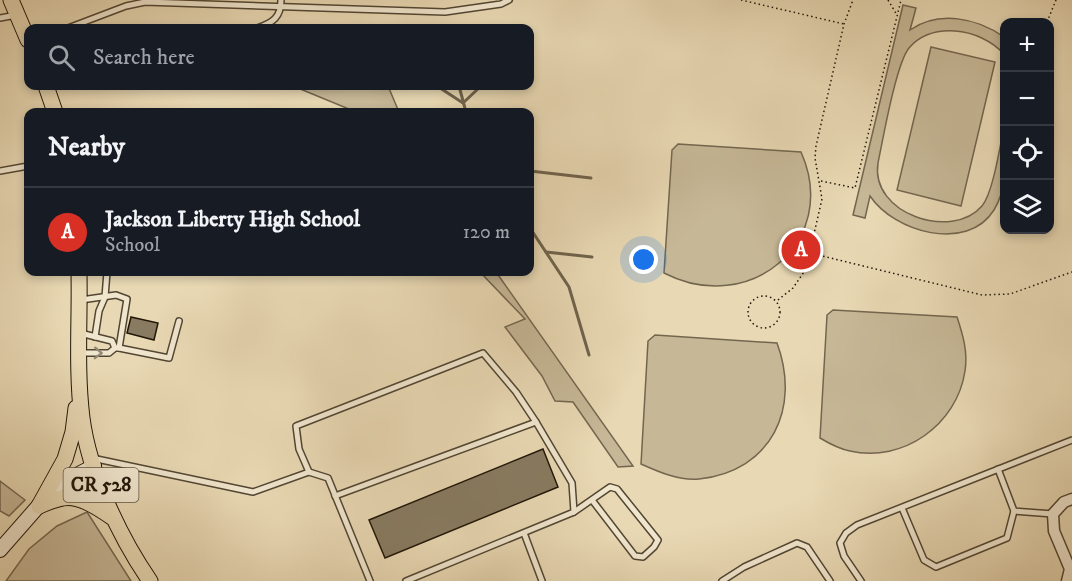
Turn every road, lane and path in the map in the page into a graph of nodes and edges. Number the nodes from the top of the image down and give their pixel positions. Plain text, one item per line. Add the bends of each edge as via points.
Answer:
1 (11, 0) edge
2 (509, 0) edge
3 (741, 0) edge
4 (853, 0) edge
5 (888, 0) edge
6 (901, 0) edge
7 (1056, 0) edge
8 (281, 3) edge
9 (17, 15) junction
10 (897, 16) junction
11 (0, 18) edge
12 (1049, 18) edge
13 (79, 24) edge
14 (266, 24) edge
15 (844, 24) junction
16 (24, 31) edge
17 (48, 90) edge
18 (54, 108) edge
19 (24, 167) edge
20 (0, 171) edge
21 (820, 180) junction
22 (810, 253) junction
23 (1072, 272) edge
24 (79, 276) edge
25 (107, 276) edge
26 (105, 297) junction
27 (79, 300) junction
28 (778, 300) junction
29 (179, 321) dead end
30 (79, 333) junction
31 (95, 337) junction
32 (117, 348) junction
33 (78, 353) junction
34 (80, 379) junction
35 (536, 422) junction
36 (1072, 440) edge
37 (93, 462) junction
38 (998, 469) junction
39 (309, 472) junction
40 (335, 496) junction
41 (1072, 499) edge
42 (592, 500) junction
43 (39, 506) junction
44 (902, 508) junction
45 (1014, 511) junction
46 (574, 512) junction
47 (1053, 514) junction
48 (116, 520) junction
49 (524, 533) junction
50 (0, 550) edge
51 (150, 581) edge
52 (370, 581) edge
53 (406, 581) edge
54 (542, 581) edge
55 (722, 581) edge
56 (830, 581) edge
57 (861, 581) edge
58 (1067, 581) edge

1 - 9 main road
2 - 8 lane via 446,12
3 - 15 path
4 - 15 path
5 - 10 path
6 - 10 path
7 - 12 path
8 - 13 lane via 137,3
8 - 14 lane via 279,15
9 - 11 lane
9 - 16 main road
10 - 21 path via 855,188
15 - 21 path via 816,146
17 - 18 main road
19 - 20 lane
21 - 22 path via 822,199
22 - 23 path via 982,295 1010,294
22 - 28 path via 801,279
24 - 27 main road, CR 528
25 - 26 lane
26 - 27 lane
26 - 31 lane
26 - 32 lane via 127,299
27 - 30 main road, CR 528
28 - 28 path via 765,296 754,299 748,310 750,321 761,328 774,326 781,315
29 - 32 lane via 169,358
30 - 31 lane
30 - 33 main road, CR 528
31 - 32 lane via 112,341
33 -> 32 lane via 109,353
33 - 34 main road, CR 528
34 - 37 main road, CR 528 via 82,419
34 - 43 main road via 65,459
35 - 39 lane via 483,353 296,426 299,449
35 - 40 lane
35 - 46 lane via 572,483
36 - 38 lane
37 - 39 lane via 253,492
37 - 43 main road via 56,486
37 - 48 main road, CR 528
38 - 44 lane
38 - 45 lane
39 - 40 lane via 328,478
40 - 52 lane
41 - 47 street
42 - 42 lane via 635,555 643,557 654,547 658,540 617,489 610,487
42 - 46 lane
43 - 48 main road via 64,497 100,508
43 - 50 main road
44 - 45 lane via 924,560 936,567 1007,538
44 - 57 lane via 857,525 840,543
45 - 47 lane
46 - 49 lane
47 - 58 street via 1054,531 1070,569
48 - 51 main road, CR 528
49 - 53 lane
49 - 54 lane
55 - 56 lane via 797,543 807,547

